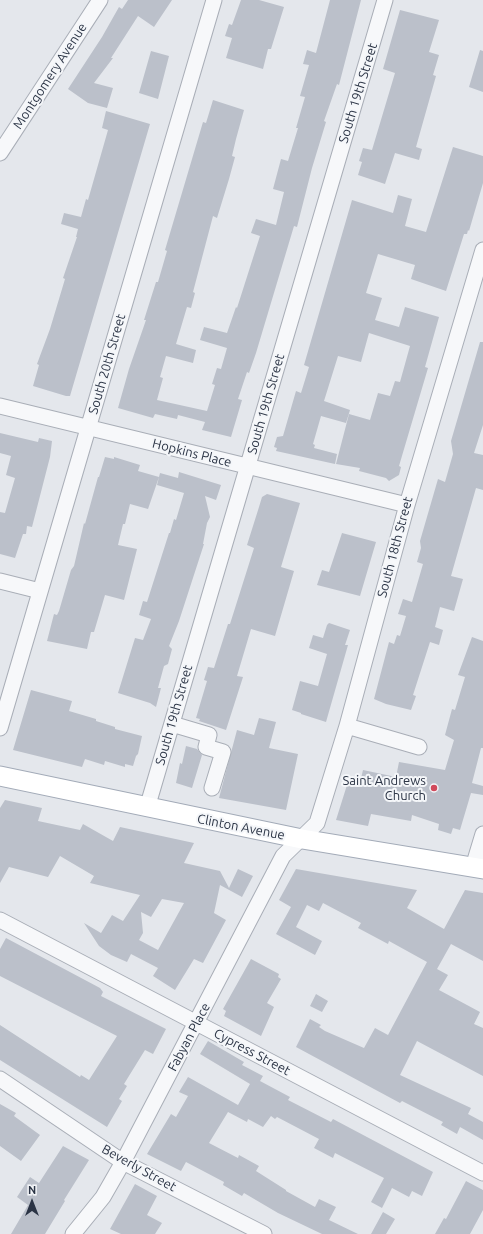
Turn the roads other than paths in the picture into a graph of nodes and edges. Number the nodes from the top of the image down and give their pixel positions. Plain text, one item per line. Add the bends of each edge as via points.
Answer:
1 (100, 0) edge
2 (214, 0) edge
3 (385, 0) edge
4 (0, 153) edge
5 (483, 250) edge
6 (0, 406) edge
7 (88, 427) junction
8 (248, 467) junction
9 (407, 505) junction
10 (0, 581) edge
11 (40, 591) junction
12 (172, 724) junction
13 (346, 726) junction
14 (0, 728) edge
15 (419, 748) dead end
16 (2, 780) edge
17 (212, 788) dead end
18 (147, 808) junction
19 (483, 834) edge
20 (302, 839) junction
21 (478, 868) edge
22 (0, 920) edge
23 (196, 1023) junction
24 (0, 1079) edge
25 (123, 1162) junction
26 (483, 1173) edge
27 (73, 1234) edge
28 (264, 1234) edge

1 - 4 street, Montgomery Avenue
2 - 7 street, South 20th Street
3 - 8 street, South 19th Street
5 - 9 street, South 18th Street
6 - 7 street, Hopkins Place
7 - 8 street, Hopkins Place
7 - 11 street, South 20th Street
8 - 9 street, Hopkins Place
8 - 12 street, South 19th Street
9 - 13 street, South 18th Street
10 - 11 street
11 - 14 street, South 20th Street
12 - 17 street via 209,735 206,747 223,752
12 - 18 street, South 19th Street
13 - 15 street
13 - 20 street, South 18th Street via 318,823
16 - 18 main road, Clinton Avenue
18 - 20 main road, Clinton Avenue
19 - 21 street
20 - 21 main road, Clinton Avenue
20 - 23 street, Fabyan Place via 283,856
22 - 23 street, Cypress Street
23 - 25 street, Fabyan Place
23 - 26 street, Cypress Street
24 - 25 street, Beverly Street
25 - 27 street, Fabyan Place via 102,1197
25 - 28 street, Beverly Street

